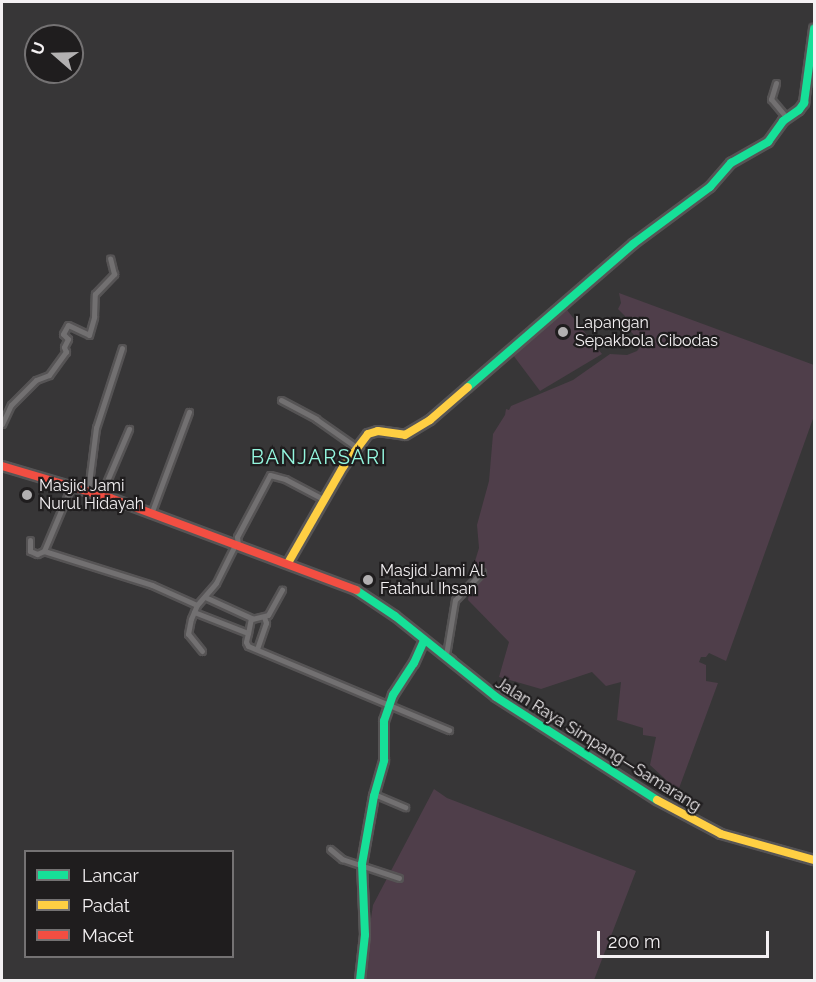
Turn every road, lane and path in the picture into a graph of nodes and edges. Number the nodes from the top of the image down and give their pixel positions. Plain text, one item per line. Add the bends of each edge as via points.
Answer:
1 (814, 29) edge
2 (776, 83) dead end
3 (786, 117) junction
4 (110, 258) dead end
5 (122, 348) dead end
6 (281, 400) dead end
7 (189, 412) dead end
8 (2, 424) edge
9 (129, 429) dead end
10 (356, 447) junction
11 (2, 466) edge
12 (70, 487) junction
13 (88, 491) junction
14 (101, 495) junction
15 (325, 500) junction
16 (151, 514) junction
17 (30, 540) dead end
18 (236, 546) junction
19 (44, 551) junction
20 (288, 563) junction
21 (482, 572) dead end
22 (282, 590) dead end
23 (205, 597) junction
24 (197, 605) junction
25 (194, 612) junction
26 (264, 617) junction
27 (252, 619) junction
28 (248, 633) junction
29 (424, 641) junction
30 (257, 648) junction
31 (202, 651) dead end
32 (453, 666) junction
33 (389, 705) junction
34 (448, 730) dead end
35 (374, 794) junction
36 (403, 806) dead end
37 (330, 849) dead end
38 (814, 860) edge
39 (362, 864) junction
40 (399, 878) dead end
41 (360, 981) edge

1 - 3 street via 805,100 799,110
2 - 3 street via 771,99
3 - 10 street via 766,144 726,169 716,182 633,244 430,420 405,435 371,433
4 - 8 street via 114,274 95,294 89,335 68,326 63,334 68,339 66,352 49,375 36,380 11,405
5 - 13 street via 96,428
6 - 10 street
7 - 16 street
9 - 14 street
10 - 15 street
11 - 12 street
12 - 13 street
12 - 19 street
13 - 14 street
14 - 16 street
15 - 18 street via 270,475
15 - 20 street
16 - 18 street
17 - 19 street via 30,551
18 - 20 street
18 - 23 street
19 - 24 street via 152,585
20 - 29 street, Jalan Raya Simpang—Samarang via 355,588
21 - 32 street via 455,600 446,655
22 - 26 street
23 - 24 street
23 - 27 street
24 - 25 street
25 - 28 street
25 - 31 street via 188,633
26 - 27 street
26 - 30 street via 266,623
27 - 28 street
28 - 30 street via 246,644
29 - 32 street, Jalan Raya Simpang—Samarang
29 - 33 street
30 - 33 street
32 - 38 street, Jalan Raya Simpang—Samarang via 691,820 744,842
33 - 34 street
33 - 35 street via 383,727 384,760
35 - 36 street
35 - 39 street
37 - 39 street via 338,857
39 - 40 street
39 - 41 street via 365,935

